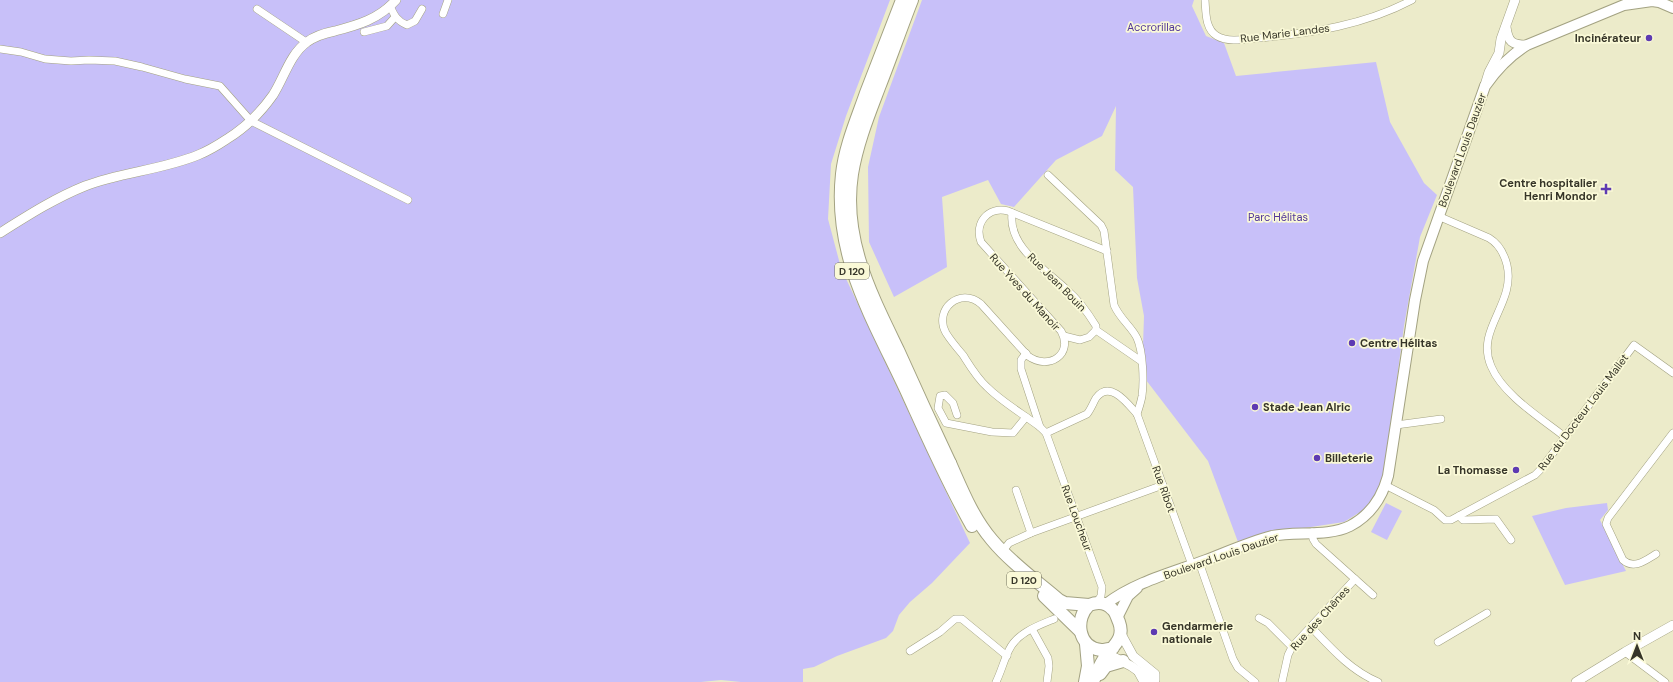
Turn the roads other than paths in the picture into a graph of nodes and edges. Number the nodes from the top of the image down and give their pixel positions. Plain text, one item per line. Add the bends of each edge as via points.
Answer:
1 (448, 0) edge
2 (902, 0) edge
3 (912, 0) edge
4 (1205, 0) edge
5 (1412, 0) edge
6 (1515, 0) edge
7 (1657, 1) edge
8 (1627, 2) edge
9 (393, 3) edge
10 (422, 8) dead end
11 (1673, 8) edge
12 (257, 9) dead end
13 (443, 14) dead end
14 (395, 17) junction
15 (1506, 27) junction
16 (364, 32) dead end
17 (306, 42) junction
18 (1527, 45) junction
19 (0, 49) edge
20 (1485, 86) junction
21 (251, 121) junction
22 (1048, 175) dead end
23 (408, 200) dead end
24 (1012, 213) junction
25 (1438, 216) junction
26 (0, 233) edge
27 (1107, 251) junction
28 (1096, 330) junction
29 (1064, 336) junction
30 (1026, 353) junction
31 (1141, 361) junction
32 (1673, 373) edge
33 (1137, 414) junction
34 (957, 415) dead end
35 (1026, 417) junction
36 (1441, 419) dead end
37 (1396, 425) junction
38 (1040, 427) junction
39 (1046, 433) junction
40 (1673, 433) edge
41 (1565, 437) junction
42 (1163, 485) junction
43 (1385, 485) junction
44 (1016, 490) dead end
45 (1459, 516) junction
46 (1076, 517) junction
47 (1312, 532) junction
48 (1031, 533) junction
49 (1511, 540) dead end
50 (1003, 551) junction
51 (1656, 554) dead end
52 (1196, 564) junction
53 (1355, 579) junction
54 (1143, 582) junction
55 (1373, 595) dead end
56 (1097, 604) junction
57 (1487, 613) dead end
58 (1117, 618) junction
59 (1259, 618) dead end
60 (1054, 619) dead end
61 (1673, 626) edge
62 (1311, 627) junction
63 (1032, 629) junction
64 (1080, 631) junction
65 (1121, 634) junction
66 (1438, 642) dead end
67 (1086, 644) junction
68 (1292, 647) junction
69 (1107, 650) junction
70 (910, 651) dead end
71 (1625, 652) junction
72 (1007, 656) junction
73 (1123, 661) junction
74 (1136, 669) junction
75 (1156, 680) edge
76 (996, 682) edge
77 (1046, 682) edge
78 (1085, 682) edge
79 (1094, 682) edge
80 (1143, 682) edge
81 (1255, 682) edge
82 (1282, 682) edge
83 (1378, 682) edge
84 (1576, 682) edge
85 (1665, 682) edge

1 - 13 street
2 - 64 main road, D 120 via 848,146 842,172 843,233 848,257 859,289 972,526 999,558
3 - 50 main road, D 120 via 866,119 859,144 850,193 855,248 868,286 974,514
4 - 5 street, Rue Marie Landes via 1207,23 1211,31 1225,39 1240,39 1327,30 1374,17
6 - 15 street
7 - 8 main road, Boulevard Louis Dauzier
7 - 11 main road, Boulevard Louis Dauzier
8 - 18 main road, Boulevard Louis Dauzier
9 - 14 street
9 - 17 street via 378,16 364,23 322,34
10 - 14 street via 415,21 407,25
12 - 17 street
14 - 16 street via 387,26
15 - 18 street via 1508,39 1517,45
15 - 20 street via 1499,53 1488,72
17 - 21 street via 294,56 273,95
18 - 20 main road, Boulevard Louis Dauzier via 1500,65
19 - 21 street via 45,59 115,61 220,86
20 - 25 main road, Boulevard Louis Dauzier
21 - 23 street
21 - 26 street via 199,155 85,186 59,198
22 - 27 street via 1101,225 1106,236
24 - 27 street, Rue Yves du Manoir
24 - 28 street, Rue Jean Bouin via 1012,225 1022,246 1080,303 1096,326
24 - 29 street, Rue Yves du Manoir via 996,210 983,218 979,227 981,242
25 - 37 main road, Boulevard Louis Dauzier via 1420,277
25 - 41 street via 1489,238 1502,251 1509,283 1507,294 1489,334 1487,352 1491,366 1517,398
27 - 31 street via 1114,305 1118,314 1137,337
28 - 29 street via 1089,337 1080,340
28 - 31 street
29 - 30 street, Rue Yves du Manoir via 1063,349 1051,361 1040,362
30 - 35 street, Rue Yves du Manoir via 977,301 967,297 960,298 946,308 943,321 946,333 980,380
30 - 38 street via 1021,360 1021,369
31 - 33 street via 1143,386
32 - 41 street, Rue du Docteur Louis Mallet via 1634,345
33 - 39 street via 1119,394 1104,392 1096,397 1092,409 1087,414
33 - 42 street, Rue Ribot
34 - 35 street via 953,403 946,395 940,396 938,408 946,423 992,432 1013,433
35 - 38 street, Rue Yves du Manoir
36 - 37 street
37 - 43 main road, Boulevard Louis Dauzier
38 - 39 street, Rue Yves du Manoir
39 - 46 street, Rue Loucheur
40 - 51 street via 1606,524 1626,563 1638,564
41 - 45 street, Rue du Docteur Louis Mallet via 1535,475
42 - 46 street
42 - 52 street, Rue Ribot
43 - 45 street, Rue du Docteur Louis Mallet via 1434,510 1445,520
43 - 47 main road, Boulevard Louis Dauzier via 1374,506 1360,520 1348,527
44 - 48 street
45 - 49 street via 1463,520 1496,519
46 - 48 street
46 - 56 street, Rue Loucheur via 1102,587
47 - 52 main road, Boulevard Louis Dauzier via 1271,537
47 - 53 street via 1316,544
48 - 50 street via 1009,543
50 - 56 main road, D 120 via 1059,600 1065,603
52 - 54 main road, Boulevard Louis Dauzier
52 - 81 street, Rue Ribot via 1233,659 1238,668
53 - 55 street
53 - 62 street, Rue des Chênes
54 - 56 main road, Boulevard Louis Dauzier
54 - 58 main road, Boulevard Louis Dauzier via 1128,596
56 - 58 main road via 1114,610
56 - 64 main road via 1085,609 1080,619
57 - 66 street
58 - 65 main road
59 - 68 street via 1268,623
60 - 63 street
61 - 71 street
62 - 68 street, Rue des Chênes
62 - 83 street via 1344,662
63 - 72 street via 1017,640 1009,649
63 - 77 street via 1048,658
64 - 67 main road
65 - 69 main road
65 - 75 street via 1133,656
67 - 69 main road
67 - 78 main road via 1088,666
68 - 82 street, Rue des Chênes
69 - 73 street
69 - 79 main road
70 - 72 street via 958,618
71 - 84 street
71 - 85 street
72 - 76 street
73 - 74 street
73 - 79 main road via 1106,666
74 - 75 street
74 - 80 street

